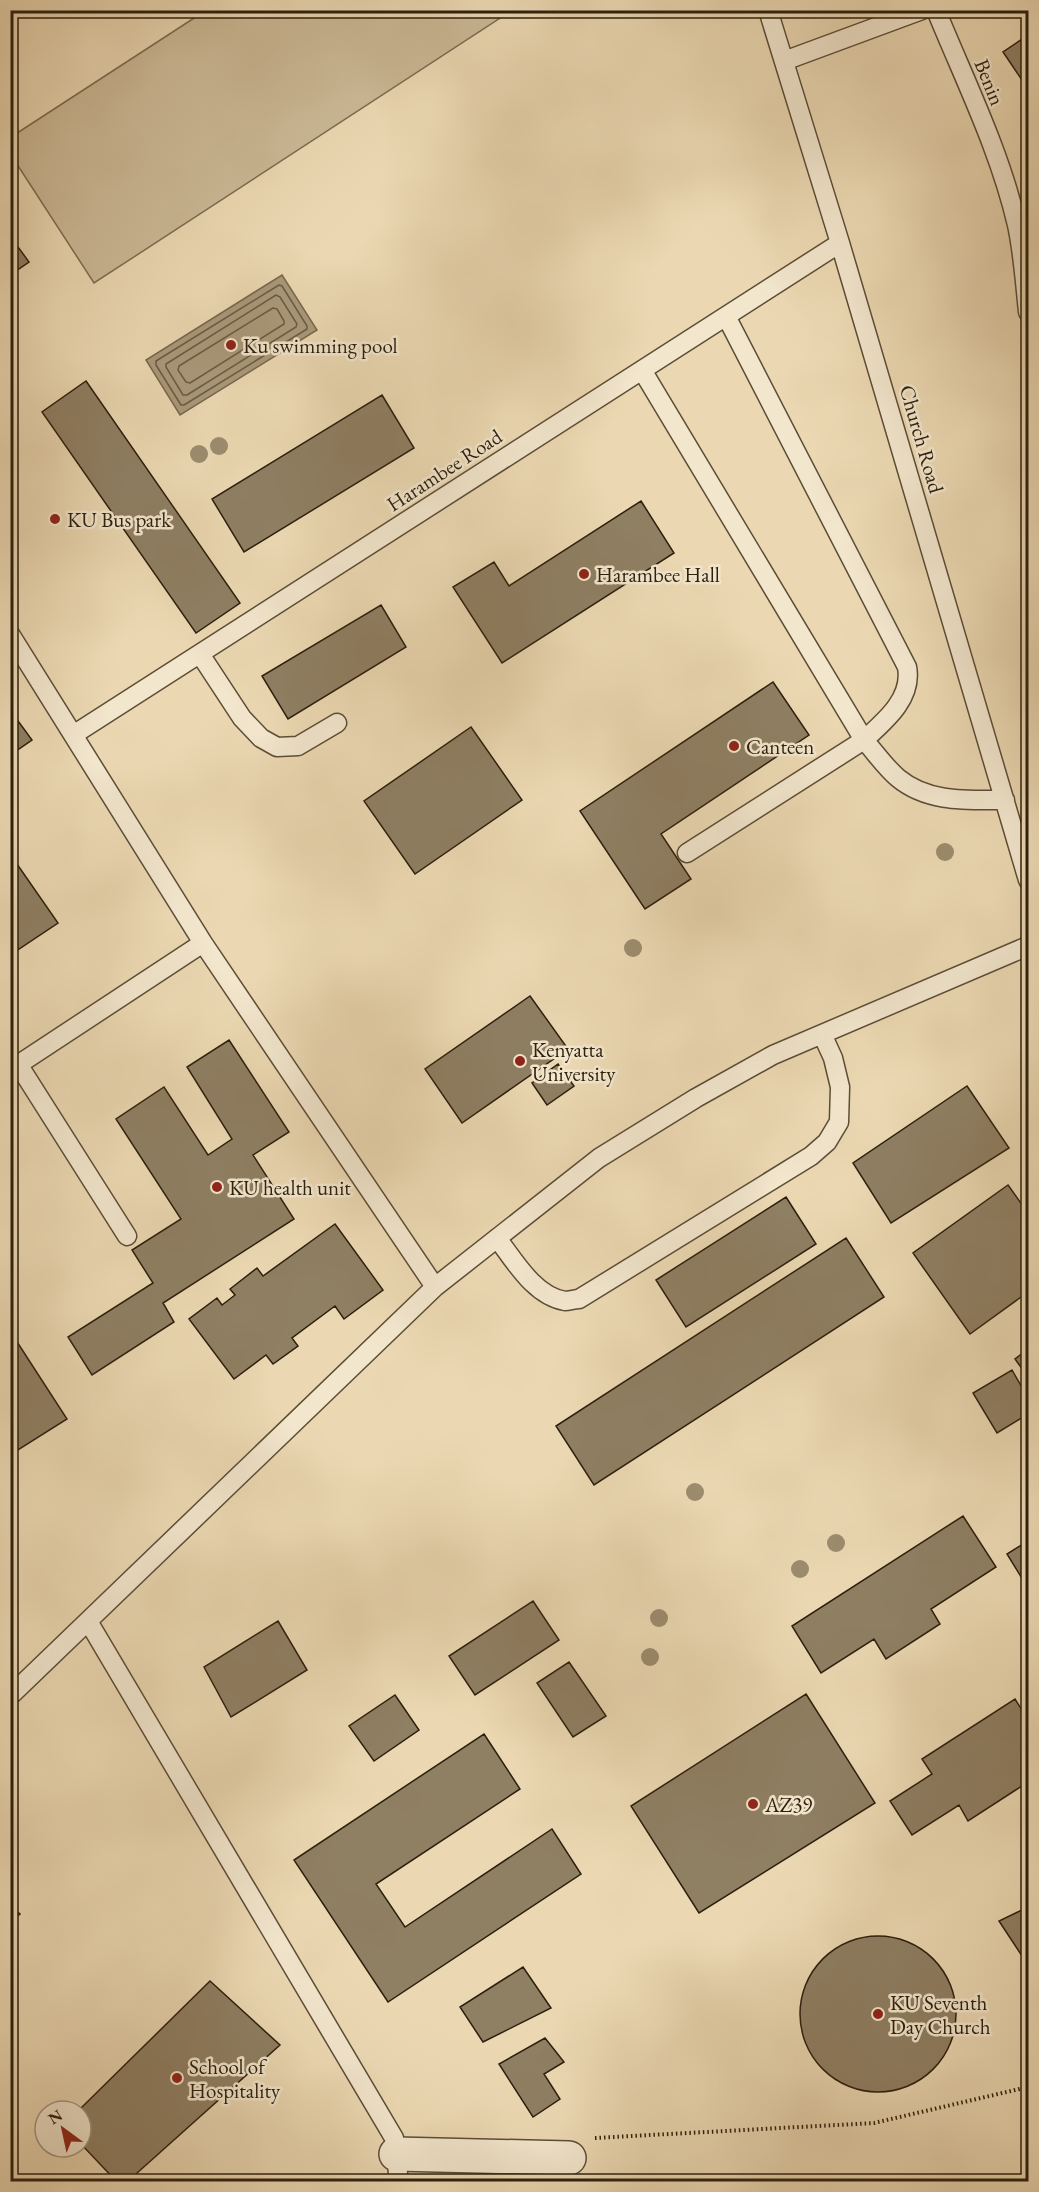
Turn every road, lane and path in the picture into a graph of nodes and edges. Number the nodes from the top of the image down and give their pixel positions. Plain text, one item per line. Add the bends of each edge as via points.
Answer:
1 (768, 10) edge
2 (922, 10) edge
3 (936, 10) edge
4 (784, 61) junction
5 (840, 243) junction
6 (1029, 312) edge
7 (726, 316) junction
8 (642, 370) junction
9 (10, 634) edge
10 (200, 654) junction
11 (337, 723) dead end
12 (73, 735) junction
13 (864, 740) junction
14 (1005, 800) junction
15 (687, 853) dead end
16 (1029, 880) edge
17 (203, 944) junction
18 (1029, 946) edge
19 (822, 1034) junction
20 (14, 1067) edge
21 (127, 1236) dead end
22 (497, 1238) junction
23 (435, 1287) junction
24 (88, 1622) junction
25 (10, 1696) edge
26 (1029, 2087) edge
27 (577, 2148) joint
28 (397, 2168) edge

1 - 4 lane, Church Road
2 - 4 lane
3 - 6 lane, Benin via 1006,186 1017,227
4 - 5 lane, Church Road
5 - 7 lane, Harambee Road
5 - 14 lane, Church Road
7 - 8 lane, Harambee Road
7 - 13 lane via 908,667 907,689 900,702
8 - 10 lane, Harambee Road
8 - 13 lane
9 - 12 lane
10 - 11 lane via 242,718 261,738 277,747 298,746
10 - 12 lane, Harambee Road
12 - 17 lane
13 - 14 lane via 898,778 919,791 949,800
13 - 15 lane
14 - 16 lane, Church Road
17 - 20 lane
17 - 23 lane
18 - 19 lane
19 - 22 lane via 773,1054 609,1152
19 - 22 lane via 840,1087 839,1122 827,1142 811,1156 579,1299 565,1301 545,1292 528,1279
20 - 21 lane
22 - 23 lane
23 - 24 lane
24 - 25 lane
24 - 28 lane via 394,2138
26 - 27 path via 874,2123 620,2138
27 - 28 street

